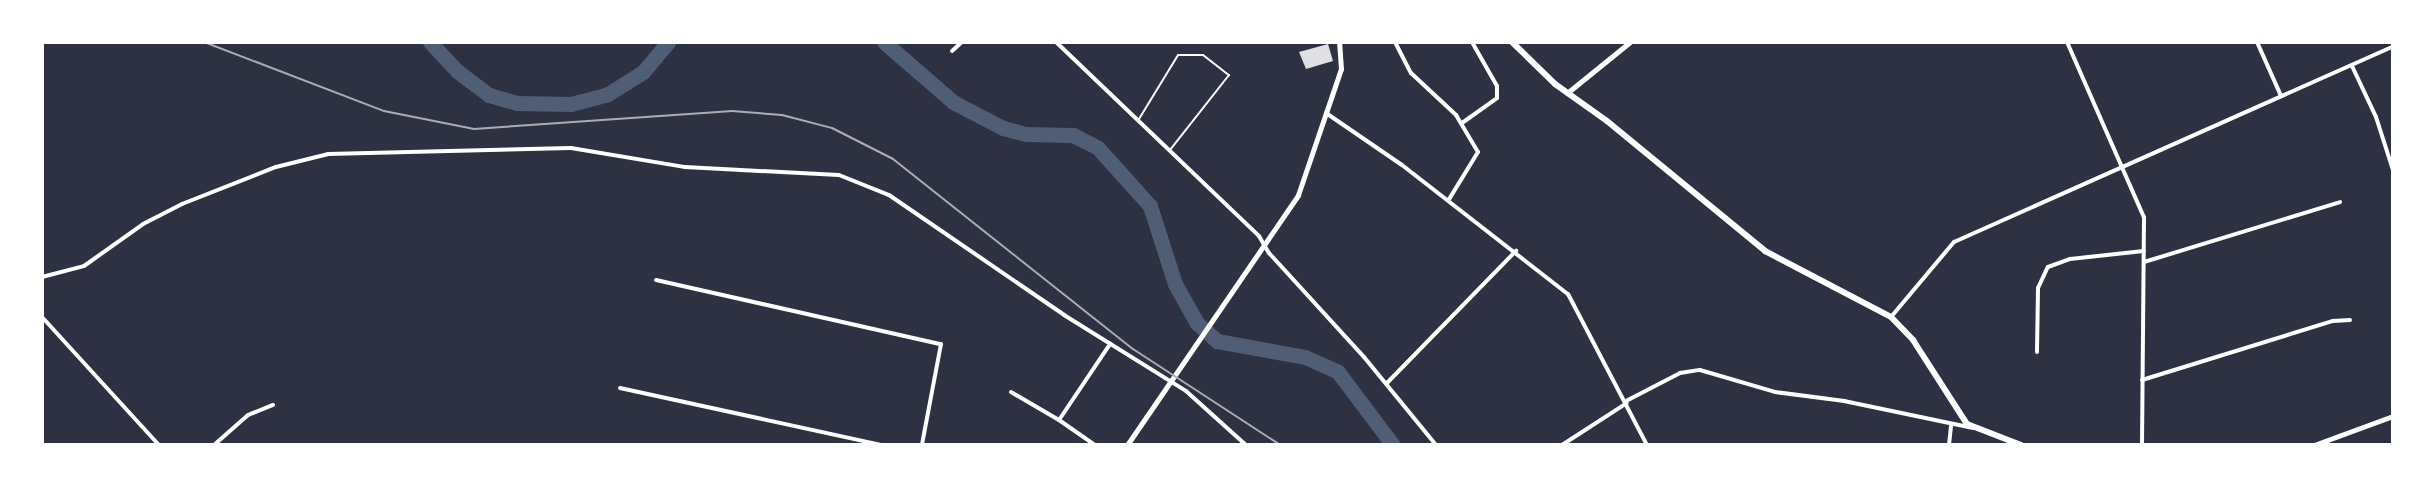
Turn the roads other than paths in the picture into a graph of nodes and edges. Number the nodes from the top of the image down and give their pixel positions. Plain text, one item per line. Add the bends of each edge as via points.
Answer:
1 (962, 42) edge
2 (1056, 42) edge
3 (1339, 42) edge
4 (1395, 42) edge
5 (1472, 42) edge
6 (1512, 42) edge
7 (1630, 42) edge
8 (2067, 42) edge
9 (2257, 42) edge
10 (2393, 47) edge
11 (952, 51) dead end
12 (2352, 66) junction
13 (1567, 93) junction
14 (2281, 96) junction
15 (1326, 113) junction
16 (1139, 119) junction
17 (1462, 123) junction
18 (1170, 150) junction
19 (2392, 162) edge
20 (2122, 166) junction
21 (2393, 170) edge
22 (1448, 201) junction
23 (2340, 202) dead end
24 (1264, 245) junction
25 (1516, 251) junction
26 (2144, 251) junction
27 (2144, 262) junction
28 (42, 277) edge
29 (656, 280) dead end
30 (42, 317) edge
31 (1891, 317) junction
32 (2350, 320) dead end
33 (1110, 344) junction
34 (2037, 352) dead end
35 (2142, 380) junction
36 (1171, 381) junction
37 (1387, 383) junction
38 (620, 388) dead end
39 (1011, 392) dead end
40 (1626, 402) junction
41 (273, 405) dead end
42 (2393, 416) edge
43 (1059, 420) junction
44 (1951, 426) junction
45 (1973, 428) junction
46 (2318, 444) edge
47 (159, 445) edge
48 (214, 445) edge
49 (881, 445) edge
50 (922, 445) edge
51 (1095, 445) edge
52 (1127, 445) edge
53 (1246, 445) edge
54 (1436, 445) edge
55 (1562, 445) edge
56 (1647, 445) edge
57 (1949, 445) edge
58 (2021, 445) edge
59 (2142, 445) edge

1 - 11 street
2 - 16 street
3 - 15 street via 1341,69
4 - 17 street via 1412,73
5 - 17 street via 1497,86 1497,98
6 - 13 main road
7 - 13 street
8 - 20 street
9 - 14 street
10 - 12 street
12 - 14 street
12 - 19 street
13 - 31 main road via 1765,250
14 - 20 street
15 - 22 street
15 - 24 street via 1298,195
16 - 18 street
16 - 18 lane via 1178,55 1203,55 1229,75
17 - 22 street via 1478,152
18 - 24 street
19 - 21 street
20 - 26 street via 2144,217
20 - 31 street via 1954,242
22 - 25 street
23 - 27 street
24 - 36 street
24 - 37 street
25 - 37 street
25 - 40 street via 1574,302
26 - 27 street
26 - 34 street via 2070,259 2048,267 2038,288
27 - 35 street
28 - 33 street via 84,266 162,213 303,158 356,152 587,149 677,166 820,173 865,182
29 - 50 street via 941,344
30 - 47 street
31 - 45 main road via 1913,340 1957,411
32 - 35 street via 2333,321
33 - 36 street
33 - 43 street
35 - 59 street
36 - 52 street
36 - 53 street
37 - 54 street
38 - 49 street
39 - 43 street
40 - 44 street via 1680,373 1700,370 1775,392 1844,401
40 - 55 street
40 - 56 street
41 - 48 street via 248,415
42 - 46 street
43 - 51 street
44 - 45 street
44 - 57 street
45 - 58 main road

